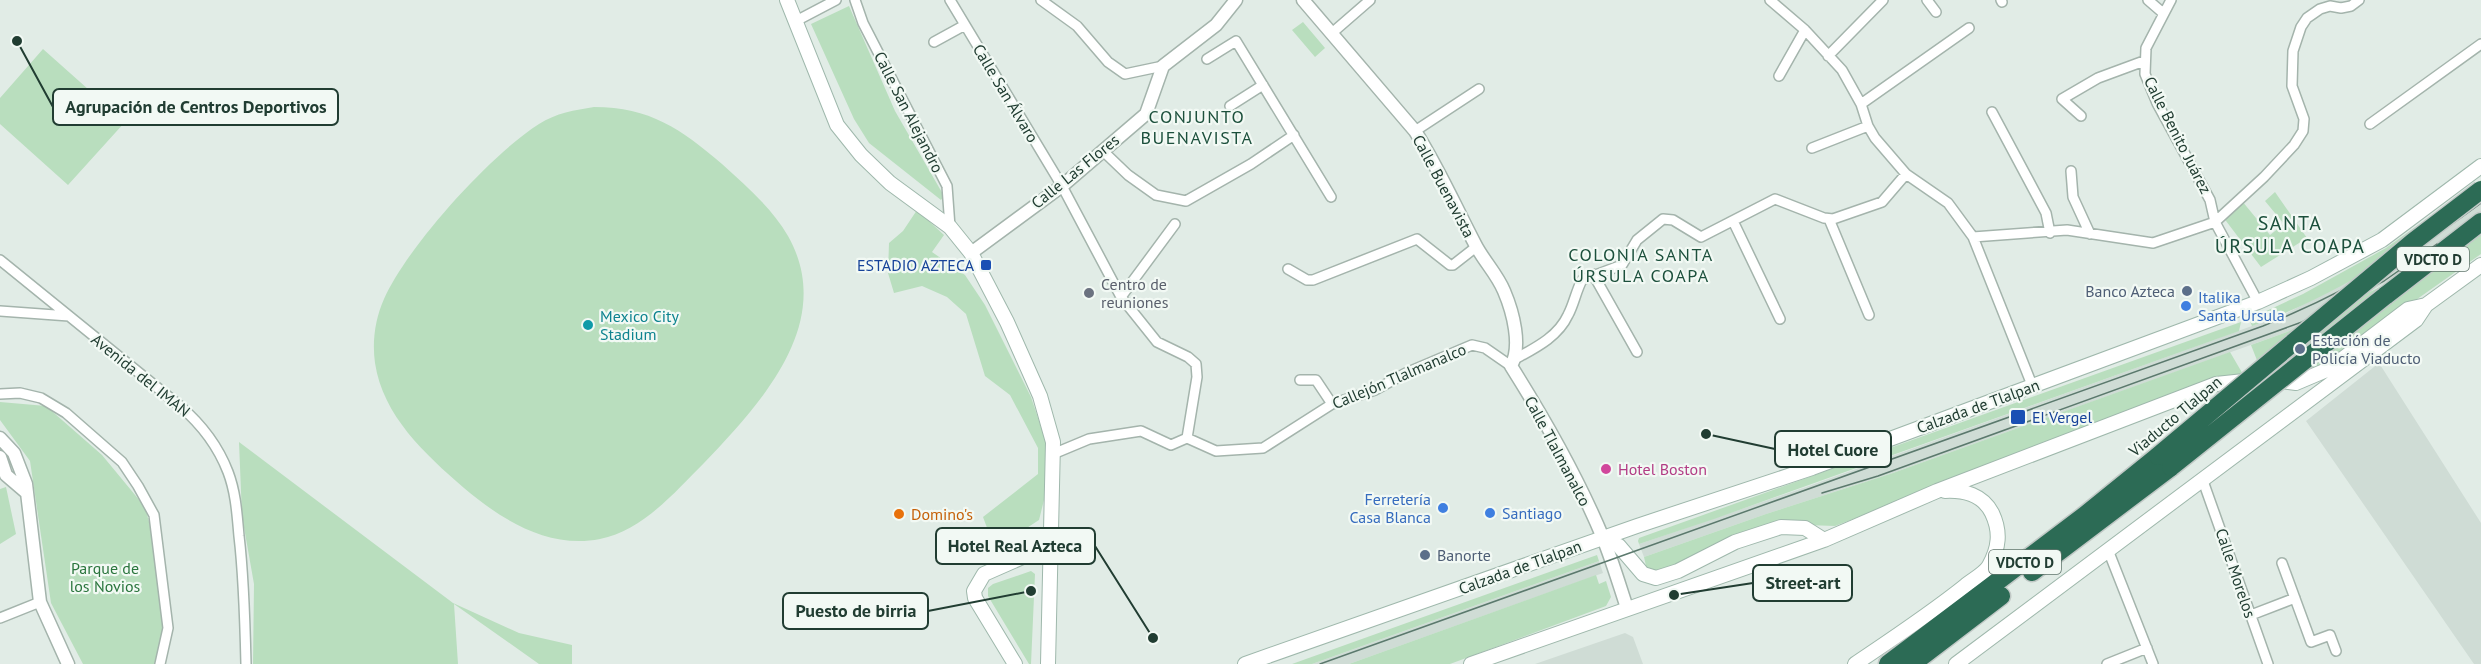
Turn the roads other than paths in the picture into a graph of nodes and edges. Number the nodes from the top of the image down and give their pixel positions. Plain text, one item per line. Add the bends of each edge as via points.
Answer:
1 (787, 0) edge
2 (836, 0) edge
3 (855, 0) edge
4 (950, 0) edge
5 (1041, 0) edge
6 (1236, 0) edge
7 (1303, 0) edge
8 (1370, 0) edge
9 (1770, 0) edge
10 (1883, 0) edge
11 (1927, 0) edge
12 (2148, 0) edge
13 (2171, 0) edge
14 (2359, 0) edge
15 (1935, 12) dead end
16 (2163, 14) junction
17 (796, 21) junction
18 (965, 25) junction
19 (1969, 28) dead end
20 (1805, 30) junction
21 (1332, 33) junction
22 (934, 42) dead end
23 (2481, 44) edge
24 (1828, 56) junction
25 (1207, 59) dead end
26 (2144, 61) junction
27 (1163, 66) junction
28 (1779, 76) dead end
29 (1263, 85) junction
30 (1479, 89) dead end
31 (1861, 104) junction
32 (1230, 106) dead end
33 (1992, 112) dead end
34 (2082, 116) dead end
35 (2370, 124) dead end
36 (1868, 126) junction
37 (1415, 131) junction
38 (1294, 135) junction
39 (1812, 148) dead end
40 (1103, 151) junction
41 (2481, 166) edge
42 (2071, 171) dead end
43 (1906, 174) junction
44 (1062, 186) junction
45 (2481, 190) edge
46 (1331, 197) dead end
47 (1829, 219) junction
48 (1733, 221) junction
49 (2215, 222) junction
50 (2481, 222) edge
51 (1175, 224) dead end
52 (950, 227) junction
53 (2050, 233) junction
54 (2090, 234) junction
55 (1974, 237) junction
56 (1476, 247) junction
57 (971, 253) junction
58 (0, 260) edge
59 (2481, 265) edge
60 (1288, 268) dead end
61 (1593, 274) junction
62 (1121, 297) junction
63 (2258, 302) junction
64 (2426, 305) junction
65 (0, 311) edge
66 (1869, 315) dead end
67 (69, 316) junction
68 (1780, 318) dead end
69 (1637, 352) dead end
70 (1513, 363) junction
71 (1300, 380) dead end
72 (2032, 385) junction
73 (0, 394) edge
74 (1332, 404) junction
75 (0, 438) edge
76 (1187, 438) junction
77 (1053, 454) junction
78 (0, 457) edge
79 (2164, 461) junction
80 (2203, 482) junction
81 (1937, 491) junction
82 (27, 493) junction
83 (1603, 538) junction
84 (1824, 540) junction
85 (1052, 544) junction
86 (2108, 550) junction
87 (2282, 563) dead end
88 (2295, 598) junction
89 (40, 602) junction
90 (1627, 608) junction
91 (2251, 615) junction
92 (0, 618) edge
93 (2147, 648) junction
94 (2336, 651) dead end
95 (1051, 661) edge
96 (68, 664) edge
97 (160, 664) edge
98 (246, 664) edge
99 (1015, 664) edge
100 (1245, 664) edge
101 (1471, 664) edge
102 (1855, 664) edge
103 (1888, 664) edge
104 (1912, 664) edge
105 (1956, 664) edge
106 (2107, 664) edge
107 (2153, 664) edge
108 (2268, 664) edge

1 - 17 main road
2 - 17 street
3 - 52 street, Calle San Alejandro via 863,24 947,186
4 - 18 street, Calle San Álvaro
5 - 27 street via 1077,26 1108,62 1125,74
6 - 27 street via 1216,26
7 - 21 street, Calle Buenavista
8 - 21 street
9 - 20 street
10 - 24 street
11 - 15 street
12 - 16 street
13 - 16 street, Calle Benito Juárez
14 - 49 street via 2351,6 2320,9 2301,27 2293,51 2292,86 2304,119 2303,131 2264,177
16 - 26 street, Calle Benito Juárez via 2146,48
17 - 52 main road via 837,125 890,183
18 - 22 street
18 - 44 street, Calle San Álvaro
19 - 31 street
20 - 24 street
20 - 28 street
21 - 37 street, Calle Buenavista
23 - 35 street
24 - 31 street via 1851,84
25 - 29 street via 1236,41
26 - 34 street via 2098,78 2062,99
26 - 49 street, Calle Benito Juárez via 2157,103 2210,200
27 - 40 street, Calle Las Flores via 1146,114
29 - 32 street
29 - 38 street
30 - 37 street
31 - 36 street
33 - 53 street via 2046,213
36 - 39 street
36 - 43 street
37 - 56 street, Calle Buenavista
38 - 40 street via 1186,201 1156,195
38 - 46 street
40 - 44 street, Calle Las Flores
41 - 63 main road, Calzada de Tlalpan via 2382,240
42 - 54 street via 2073,197
43 - 47 street via 1882,202
43 - 55 street via 1948,203
44 - 57 street, Calle Las Flores
44 - 62 street, Calle San Álvaro
45 - 79 highway, Viaducto Tlalpan / VDCTO D, bridge via 2413,242
47 - 48 street via 1775,200
47 - 66 street
48 - 61 street via 1701,237 1673,220 1663,219 1637,240 1623,265
48 - 68 street
49 - 54 street via 2153,243
49 - 63 street, Calle Benito Juárez
50 - 79 highway, Viaducto Tlalpan / VDCTO D, bridge
51 - 62 street
52 - 57 main road
53 - 54 street via 2067,230
53 - 55 street
55 - 72 street
56 - 60 street via 1453,265 1417,239 1313,280
56 - 70 street, Calle Buenavista via 1503,288 1509,306 1515,337
57 - 77 main road via 1040,396 1051,431
58 - 67 street, Avenida del IMAN
59 - 64 main road
61 - 69 street
61 - 70 street via 1580,284 1567,318 1555,333
62 - 76 street, Calle San Álvaro via 1157,342 1196,364
63 - 72 main road, Calzada de Tlalpan
64 - 80 main road via 2416,320
64 - 81 main road via 2408,309 2329,369 2296,383 2263,379 2216,384
65 - 67 street
67 - 98 street, Avenida del IMAN via 193,417 219,455 235,497 244,581
70 - 74 street, Callejón Tlalmanalco via 1472,345 1374,390
70 - 83 street, Calle Tlalmanalco
71 - 74 street via 1316,380
72 - 83 main road, Calzada de Tlalpan via 1812,468
73 - 97 street via 41,398 66,413 122,462 138,486 154,515 168,628
74 - 76 street, Callejón Tlalmanalco via 1263,448 1216,451
75 - 82 street via 14,453
76 - 77 street, Callejón Tlalmanalco via 1171,445 1141,431 1089,439
77 - 85 main road
78 - 82 street via 6,475
79 - 103 highway, Viaducto Tlalpan / VDCTO D
79 - 104 highway, Viaducto Tlalpan / VDCTO D
80 - 86 main road
80 - 91 street, Calle Morelos
81 - 84 main road
81 - 102 main road via 1956,490 1982,500 1999,539 1992,560 1988,568 1946,601
82 - 89 street
83 - 84 main road via 1619,546 1643,574 1656,578 1735,542 1781,527 1805,528
83 - 90 street, Calle Tlalmanalco
83 - 100 main road, Calzada de Tlalpan
84 - 90 main road
85 - 95 main road
85 - 99 main road via 984,574 974,591
86 - 93 street
86 - 105 main road
87 - 88 street
88 - 91 street
88 - 94 street via 2311,642 2330,635
89 - 92 street
89 - 96 street
90 - 101 main road
91 - 108 street, Calle Morelos
93 - 106 street
93 - 107 street

